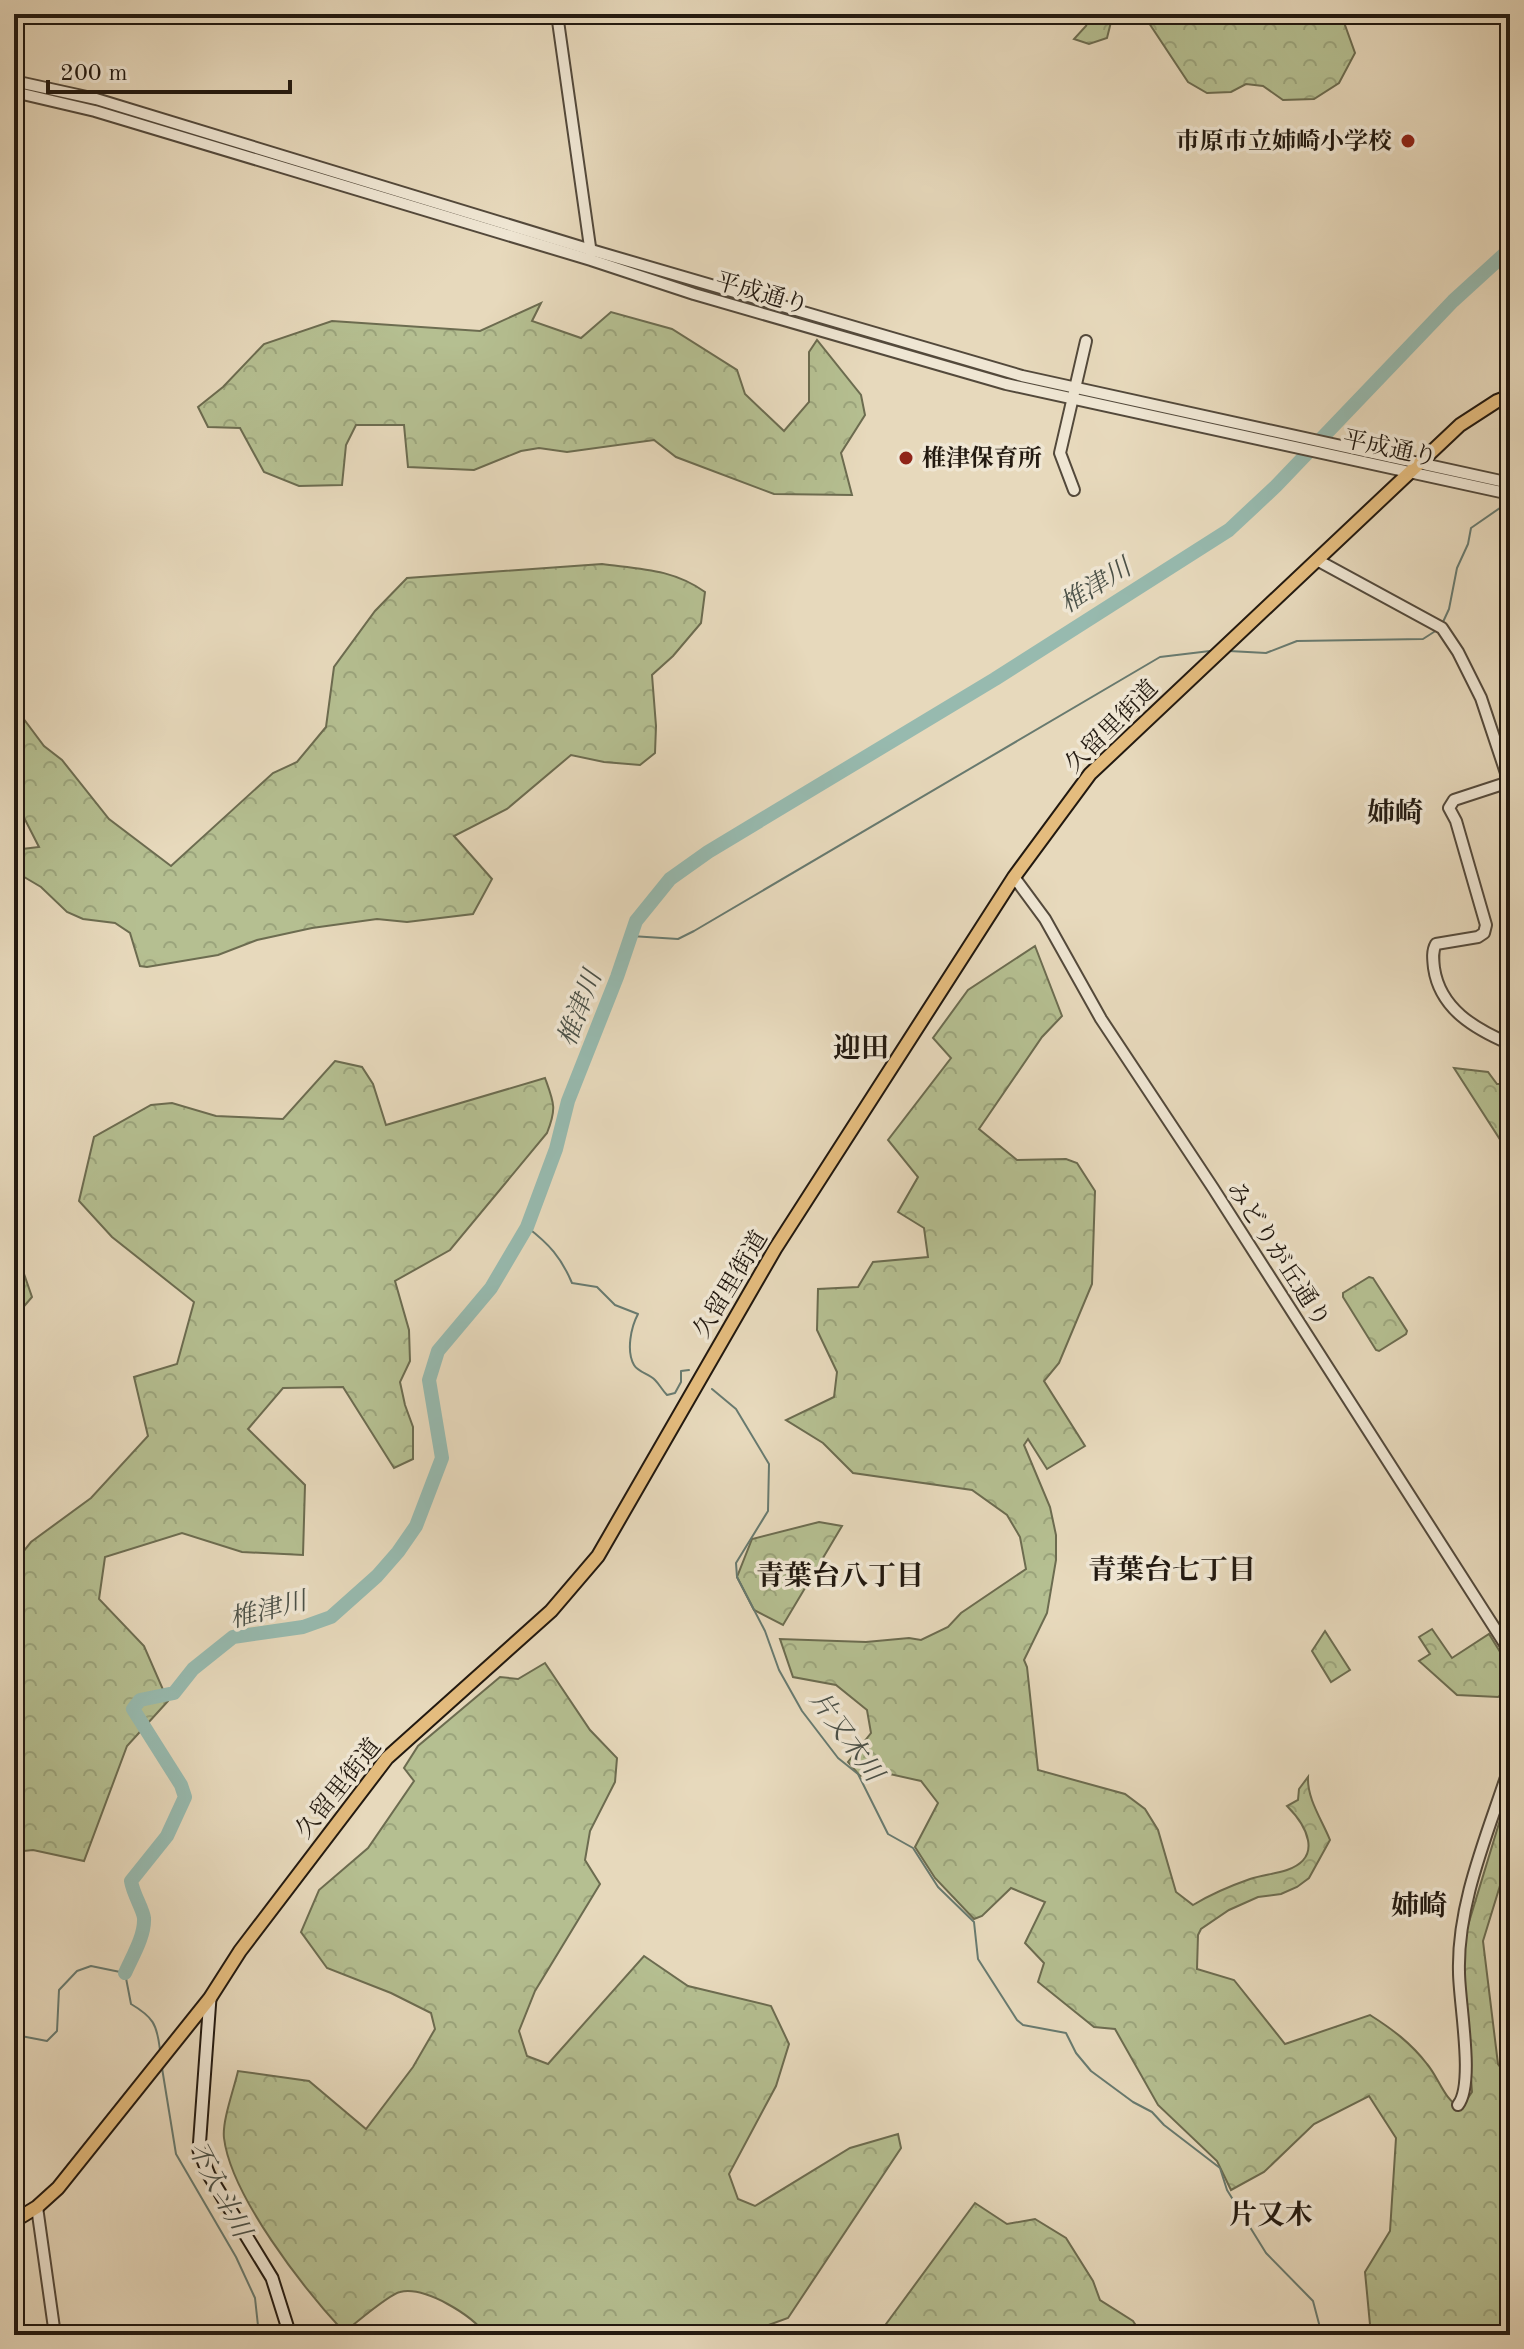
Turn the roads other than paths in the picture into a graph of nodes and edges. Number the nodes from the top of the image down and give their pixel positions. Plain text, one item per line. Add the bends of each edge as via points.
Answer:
1 (557, 14) edge
2 (14, 81) edge
3 (14, 92) edge
4 (591, 255) junction
5 (1086, 341) dead end
6 (1074, 395) junction
7 (1510, 396) edge
8 (1414, 468) junction
9 (1510, 483) edge
10 (1074, 490) dead end
11 (1510, 494) edge
12 (1317, 560) junction
13 (1014, 877) junction
14 (1510, 1044) edge
15 (1510, 1652) edge
16 (1510, 1765) edge
17 (210, 1998) junction
18 (1458, 2105) dead end
19 (37, 2207) junction
20 (14, 2221) edge
21 (55, 2335) edge
22 (290, 2335) edge

1 - 4 street
2 - 4 street, 平成通り via 96,99
3 - 4 street, 平成通り
4 - 6 street, 平成通り
5 - 6 street
6 - 8 street, 平成通り via 1294,436
6 - 8 street, 平成通り via 1284,446
6 - 10 street via 1060,453
7 - 8 main road, 久留里街道 via 1467,419
8 - 9 street, 平成通り
8 - 11 street, 平成通り
8 - 12 main road, 久留里街道
12 - 13 main road, 久留里街道 via 1090,774
12 - 14 street via 1442,628 1481,698 1509,782 1454,800 1449,808 1486,925 1478,937 1436,944 1433,958 1438,989 1457,1011 1477,1029
13 - 15 street, みどりが丘通り
13 - 17 main road, 久留里街道 via 775,1249 598,1556 551,1611 387,1758
16 - 18 street via 1458,1942 1465,2063 1465,2097
17 - 19 main road, 久留里街道 via 58,2188
17 - 22 main road via 199,2150 272,2278
19 - 20 main road, 久留里街道
19 - 21 street

